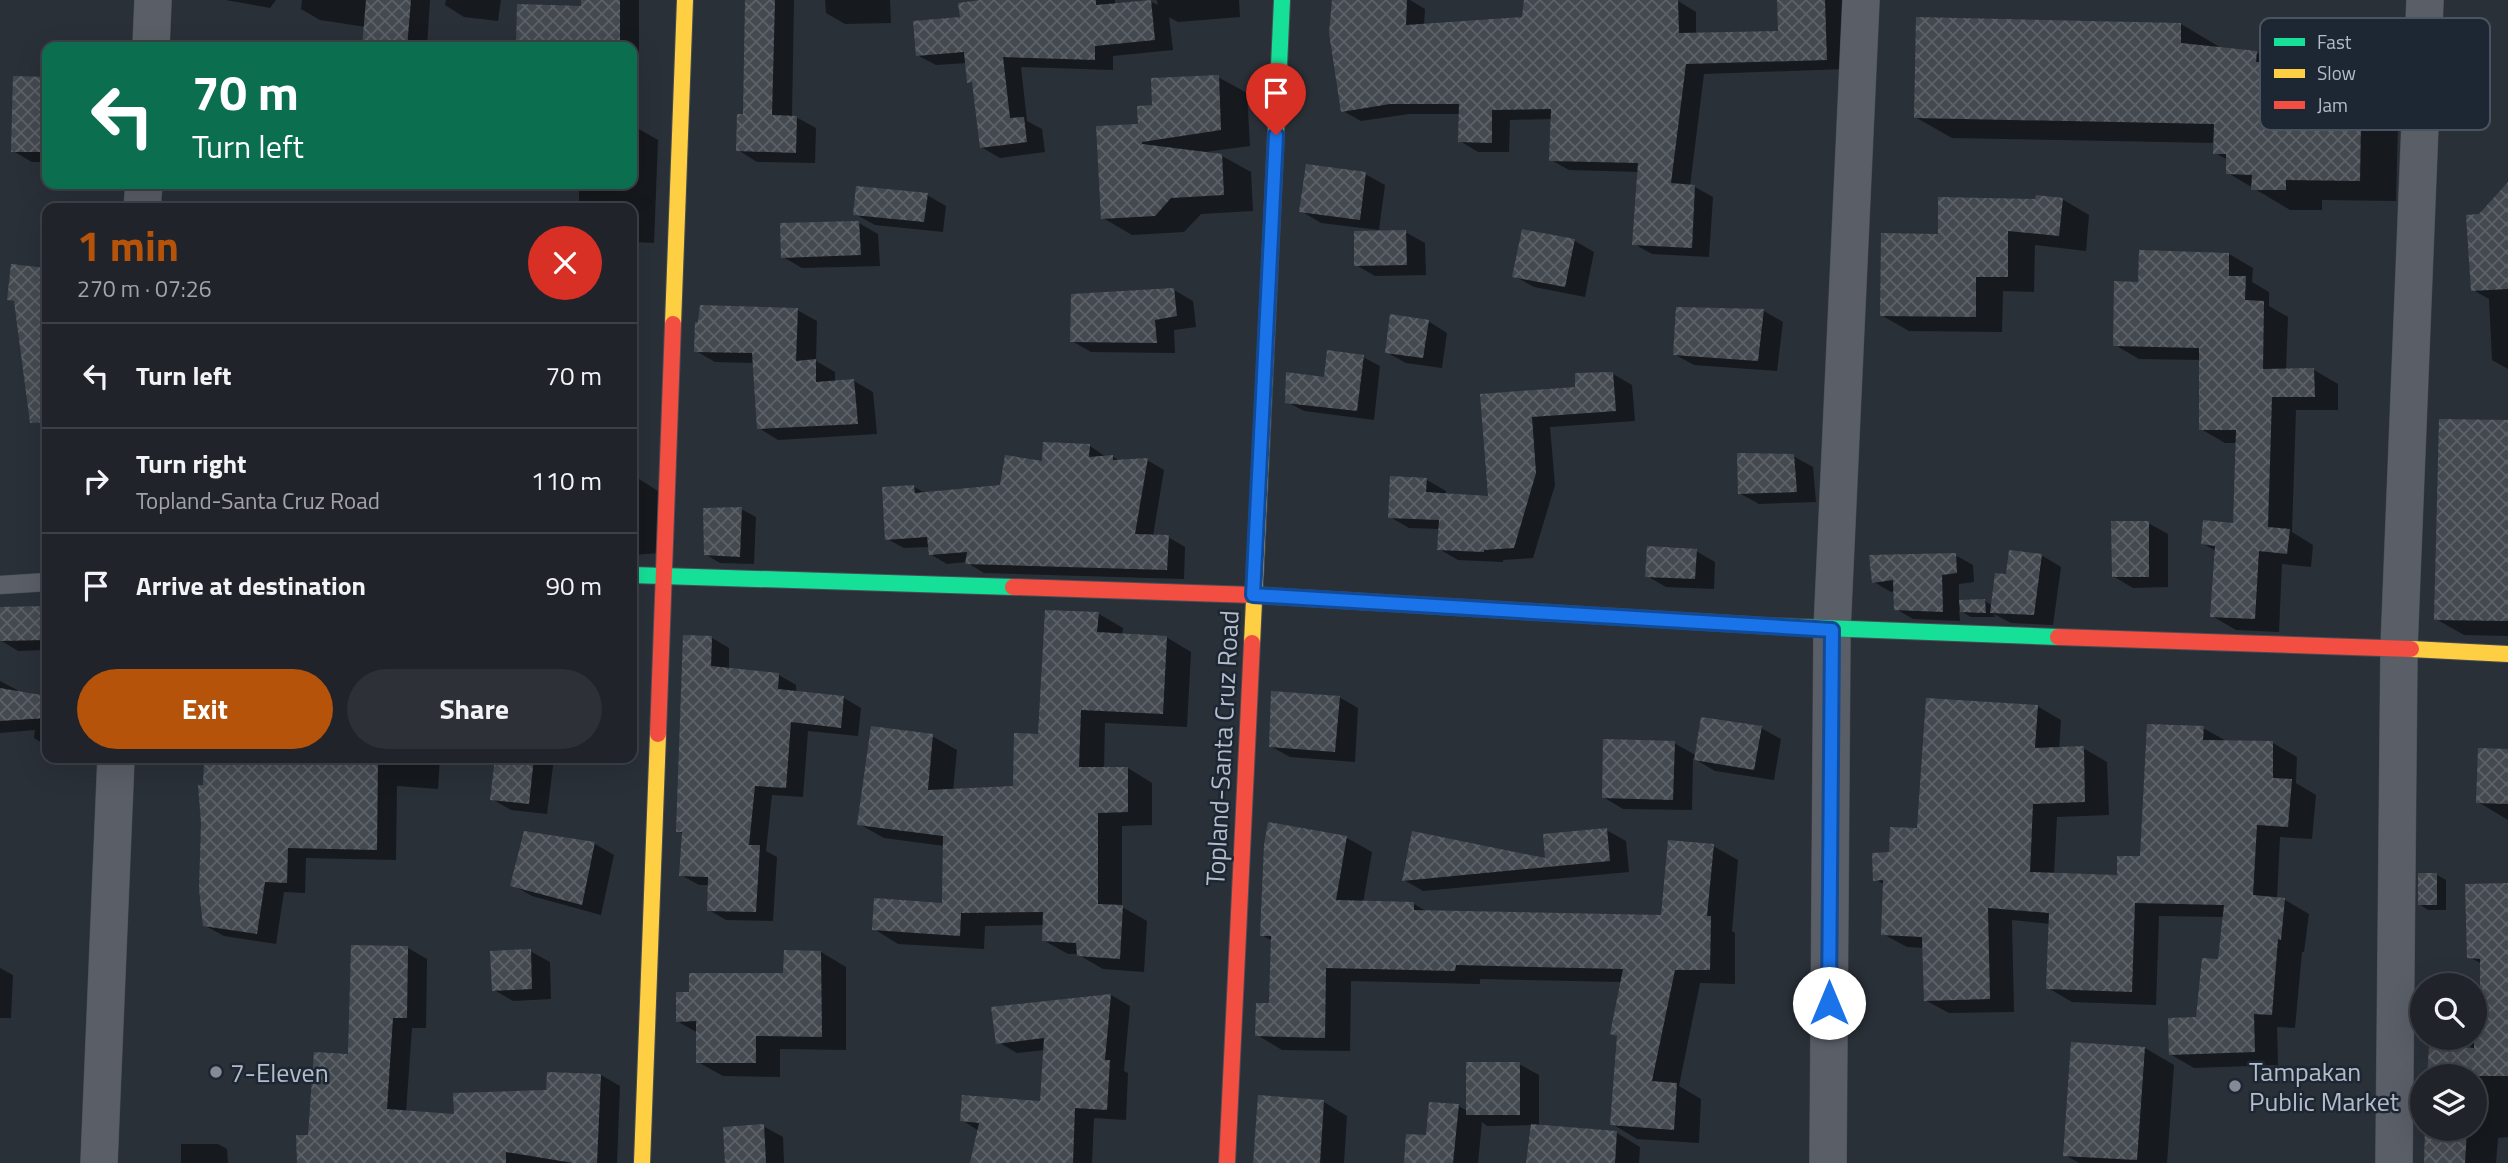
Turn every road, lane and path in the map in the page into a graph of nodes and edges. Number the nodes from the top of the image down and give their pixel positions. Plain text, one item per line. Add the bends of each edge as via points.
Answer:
1 (153, 0) edge
2 (685, 0) edge
3 (1282, 0) edge
4 (1861, 0) edge
5 (2425, 0) edge
6 (2424, 18) edge
7 (151, 42) edge
8 (2420, 130) edge
9 (637, 575) edge
10 (662, 576) junction
11 (42, 582) edge
12 (0, 585) edge
13 (1253, 595) junction
14 (1832, 630) junction
15 (2399, 648) junction
16 (2508, 654) edge
17 (116, 763) edge
18 (99, 1163) edge
19 (642, 1163) edge
20 (1227, 1163) edge
21 (1828, 1163) edge
22 (2394, 1163) edge

1 - 7 street
2 - 10 street
3 - 13 street, Topland-Santa Cruz Road
4 - 14 street
5 - 6 street
8 - 15 street
9 - 10 street
10 - 13 street
10 - 19 street
11 - 12 lane
13 - 14 street
13 - 20 street, Topland-Santa Cruz Road
14 - 15 street
14 - 21 street
15 - 16 street
15 - 22 street
17 - 18 street

